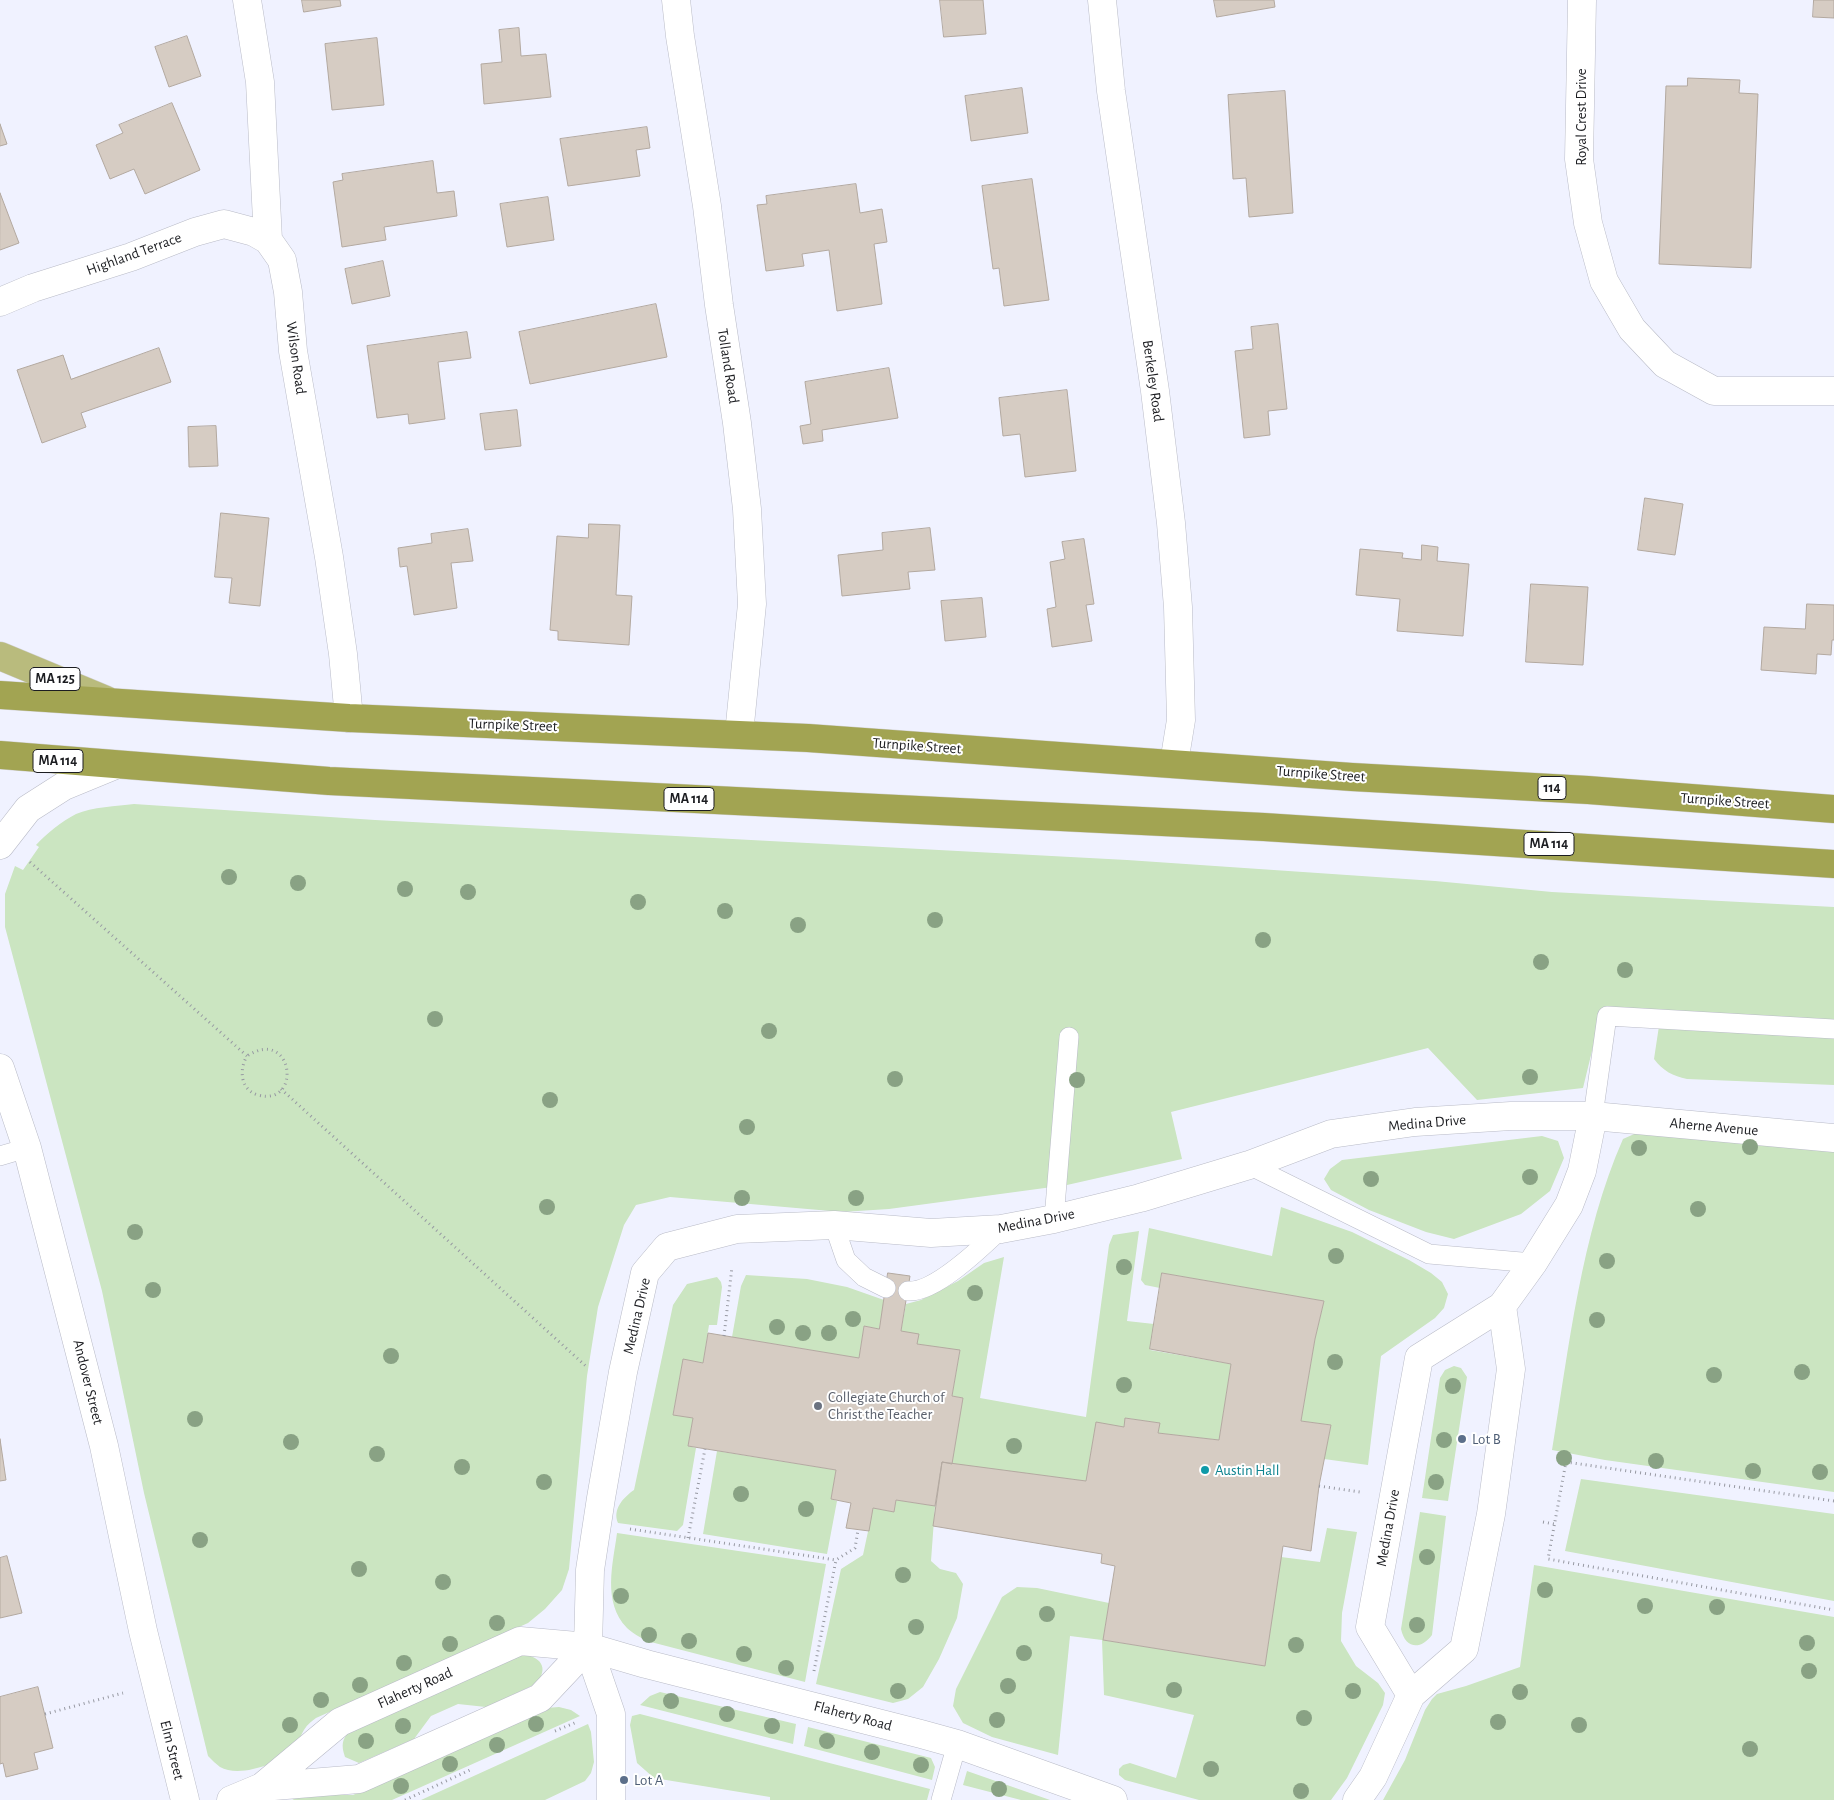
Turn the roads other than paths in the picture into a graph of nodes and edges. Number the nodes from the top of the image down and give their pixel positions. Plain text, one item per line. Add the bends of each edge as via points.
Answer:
1 (247, 0) edge
2 (676, 0) edge
3 (1102, 0) edge
4 (1582, 0) edge
5 (268, 240) junction
6 (0, 302) edge
7 (1834, 391) edge
8 (0, 656) edge
9 (0, 694) edge
10 (110, 701) junction
11 (349, 718) junction
12 (738, 734) junction
13 (0, 755) edge
14 (1174, 763) junction
15 (115, 765) junction
16 (1834, 809) edge
17 (0, 845) edge
18 (1834, 864) edge
19 (1834, 1029) edge
20 (1069, 1037) dead end
21 (0, 1068) edge
22 (1593, 1116) junction
23 (1834, 1138) edge
24 (27, 1148) junction
25 (0, 1156) edge
26 (1249, 1165) junction
27 (1054, 1219) junction
28 (834, 1225) junction
29 (1001, 1230) junction
30 (1533, 1263) junction
31 (886, 1288) dead end
32 (908, 1291) dead end
33 (1502, 1306) junction
34 (588, 1647) junction
35 (157, 1692) joint
36 (1410, 1695) junction
37 (957, 1744) junction
38 (262, 1787) junction
39 (185, 1800) edge
40 (231, 1800) edge
41 (611, 1800) edge
42 (941, 1800) edge
43 (1113, 1800) edge
44 (1357, 1800) edge

1 - 5 street via 260,82
2 - 12 street, Tolland Road via 747,509 752,604
3 - 14 street, Berkeley Road via 1111,91 1155,390 1178,607 1181,720
4 - 7 street, Royal Crest Drive via 1579,159 1588,222 1604,281 1632,329 1665,364 1714,390
5 - 6 street, Highland Terrace via 254,232 224,224
5 - 11 street, Wilson Road via 282,260 288,292 293,351 329,557
8 - 10 main road, MA 125
9 - 10 highway, Turnpike Street
10 - 11 highway, Turnpike Street
11 - 12 highway, Turnpike Street
12 - 14 highway, Turnpike Street
13 - 15 highway, MA 114
14 - 16 highway, Turnpike Street / 114
15 - 17 street via 64,786 28,809
15 - 18 highway, MA 114 via 329,781 1264,827
19 - 22 lane via 1607,1016
20 - 27 lane
21 - 24 street, Andover Street
22 - 23 street, Aherne Avenue
22 - 26 street, Medina Drive via 1502,1116 1415,1122 1331,1134
22 - 30 street, Medina Drive via 1582,1172 1569,1205
24 - 25 lane
24 - 35 street, Andover Street via 104,1446
26 - 27 street, Medina Drive via 1140,1198
26 - 30 lane via 1429,1254
27 - 29 street, Medina Drive
28 - 29 street, Medina Drive via 931,1233
28 - 31 lane via 846,1260 864,1277
28 - 34 street, Medina Drive via 737,1229 667,1247 645,1273 624,1372 590,1570
29 - 32 lane via 963,1264 935,1282 914,1292
30 - 33 street, Medina Drive
33 - 36 street via 1511,1369 1490,1514 1464,1649
33 - 36 street, Medina Drive via 1419,1358 1370,1627
34 - 37 street, Flaherty Road
34 - 38 street, Flaherty Road via 540,1698 359,1779
34 - 38 street, Flaherty Road via 520,1641 340,1722
34 - 41 street via 611,1714
35 - 39 street, Elm Street
36 - 44 street via 1373,1777
37 - 42 lane
37 - 43 street, Flaherty Road
38 - 40 street, Flaherty Road

